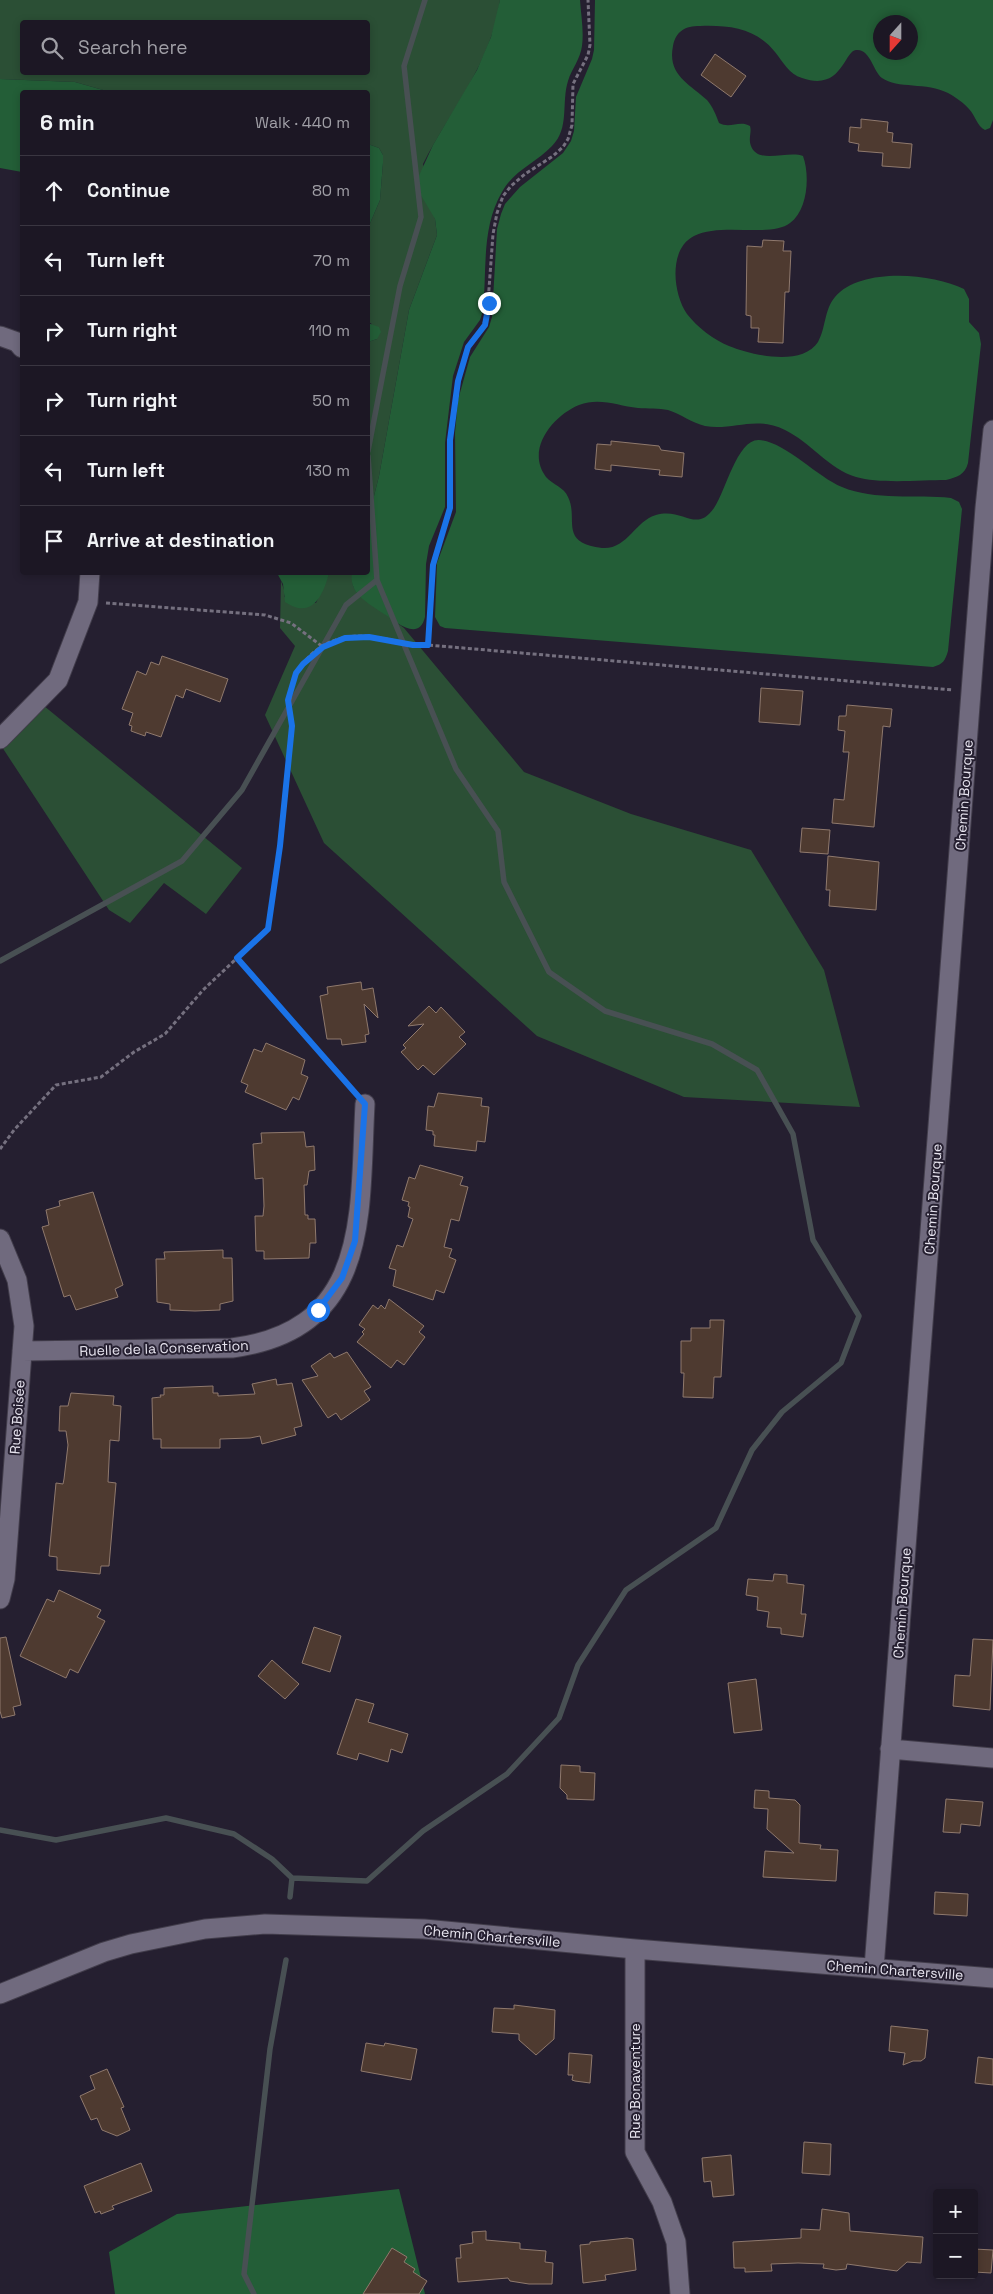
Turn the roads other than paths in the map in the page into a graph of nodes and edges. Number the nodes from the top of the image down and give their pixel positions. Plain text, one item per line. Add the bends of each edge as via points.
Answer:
1 (0, 336) edge
2 (20, 346) edge
3 (993, 430) edge
4 (989, 508) edge
5 (90, 575) edge
6 (0, 739) edge
7 (365, 1104) road end
8 (0, 1239) edge
9 (22, 1351) junction
10 (0, 1599) edge
11 (890, 1749) junction
12 (993, 1758) edge
13 (635, 1949) junction
14 (874, 1968) junction
15 (993, 1978) edge
16 (0, 1994) edge
17 (680, 2294) edge

1 - 2 street
3 - 4 street, Chemin Bourque
4 - 11 street, Chemin Bourque
5 - 6 street via 88,602 58,680
7 - 9 street, Ruelle de la Conservation via 355,1241 342,1278 318,1310 300,1326 257,1345 232,1348
8 - 9 street, Rue Boisée via 21,1298
9 - 10 street, Rue Boisée via 5,1579
11 - 12 street
11 - 14 street, Chemin Bourque
13 - 14 street, Chemin Chartersville
13 - 16 street, Chemin Chartersville via 389,1927 235,1926 177,1934 113,1949
13 - 17 street, Rue Bonaventure via 635,2152 662,2202 676,2242
14 - 15 street, Chemin Chartersville

